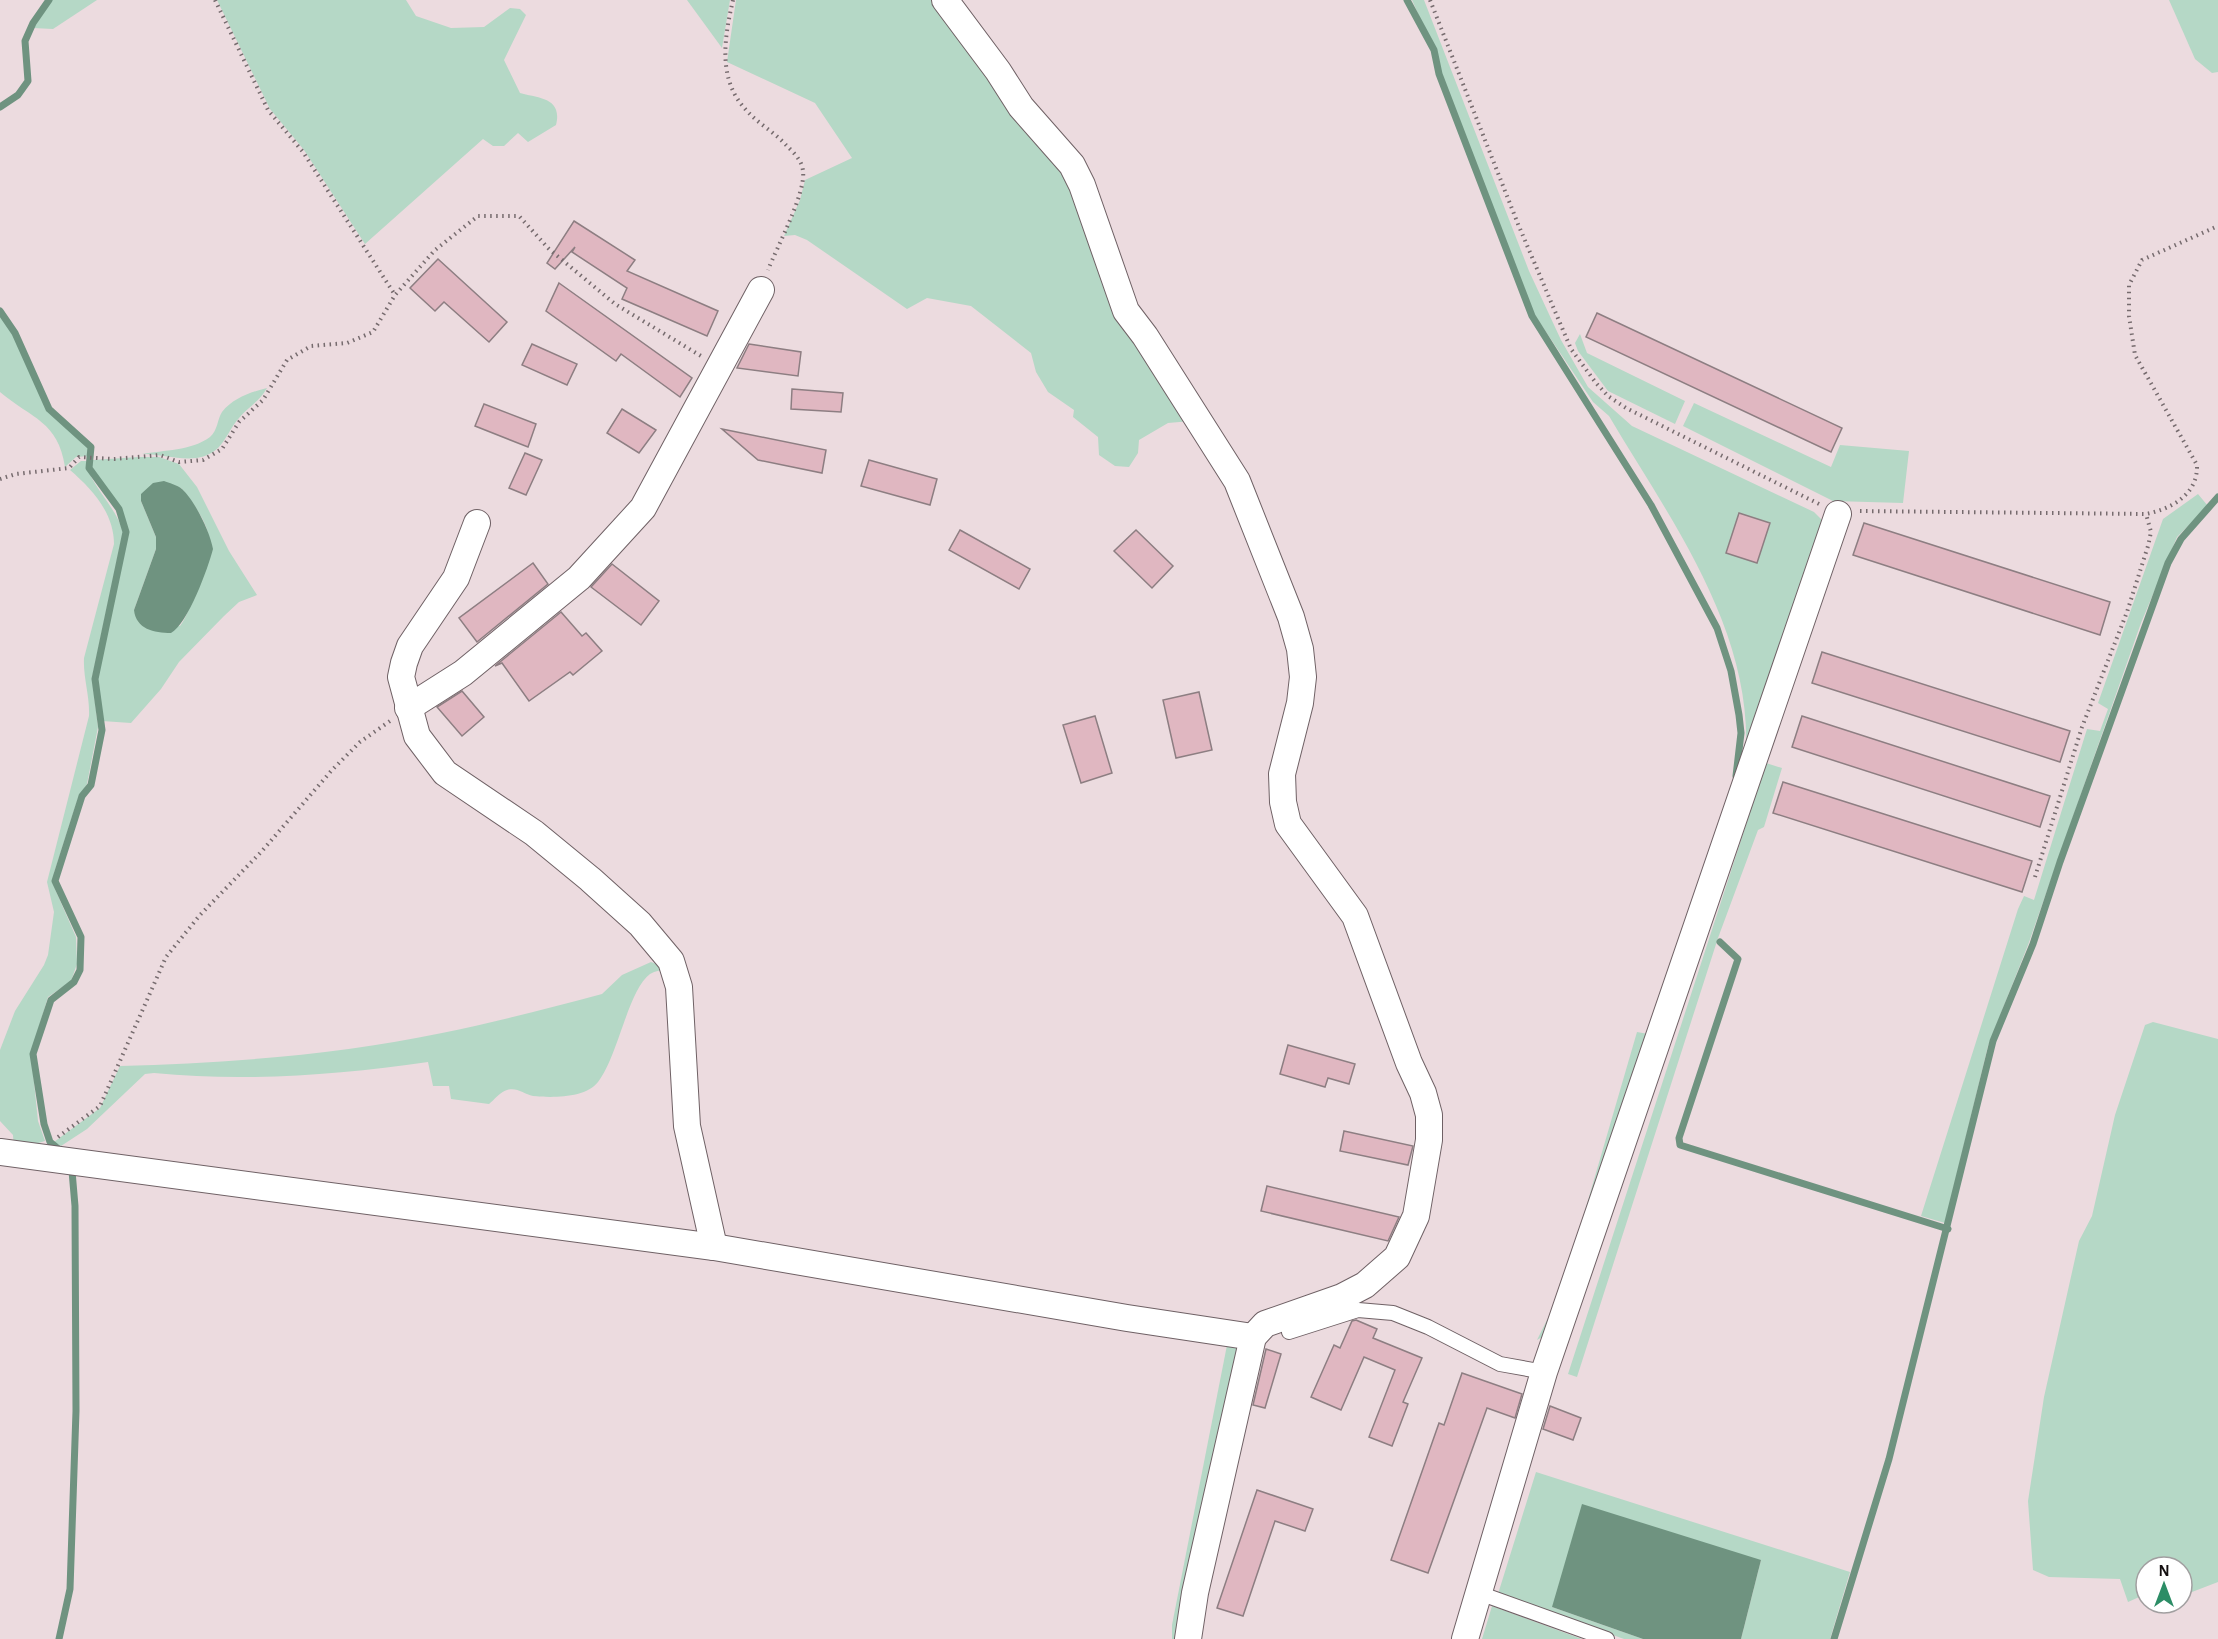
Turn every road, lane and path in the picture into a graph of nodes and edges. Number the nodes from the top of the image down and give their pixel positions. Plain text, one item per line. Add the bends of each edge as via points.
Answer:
1 (214, 0) edge
2 (733, 0) edge
3 (945, 0) edge
4 (1430, 0) edge
5 (2218, 226) edge
6 (761, 290) joint
7 (395, 296) junction
8 (720, 366) junction
9 (0, 479) edge
10 (1838, 514) junction
11 (2146, 514) junction
12 (477, 523) dead end
13 (408, 708) junction
14 (2035, 877) dead end
15 (50, 1142) dead end
16 (0, 1152) edge
17 (714, 1247) junction
18 (1290, 1332) dead end
19 (1253, 1338) junction
20 (1544, 1372) junction
21 (1479, 1593) junction
22 (1188, 1639) edge
23 (1465, 1639) edge
24 (1607, 1639) edge

1 - 7 path via 268,111 303,152
2 - 6 path via 724,60 727,79 748,113 786,144 799,158 803,171 797,200
3 - 19 street via 1021,106 1072,165 1126,311 1237,481 1300,649 1300,703 1282,774 1288,824 1355,916 1429,1114 1429,1140 1416,1216 1397,1257 1365,1285 1264,1324
4 - 10 path via 1518,225 1583,368 1608,396 1626,408
5 - 11 path via 2142,260 2129,285 2135,355 2197,465 2198,478 2189,492 2163,511
6 - 8 street
7 - 8 path via 435,250 478,216 519,216 549,249 615,304
7 - 9 path via 373,332 347,343 311,346 287,360 263,400 239,422 222,449 203,460 179,462 160,455 79,457 69,468
8 - 13 street via 643,508 579,578 463,673
10 - 11 path via 1871,509
10 - 20 street
11 - 14 path via 2151,532 2148,546 2082,727
12 - 13 street via 456,578 410,646 401,677
13 - 15 path via 360,742 200,915 166,957 100,1106
13 - 17 street via 417,736 445,772 534,833 582,873 640,924 670,961 679,987 687,1126
16 - 17 street
17 - 19 street
18 - 20 lane via 1358,1310 1384,1312 1428,1327 1500,1364
19 - 22 street
20 - 21 street
21 - 23 street
21 - 24 lane

